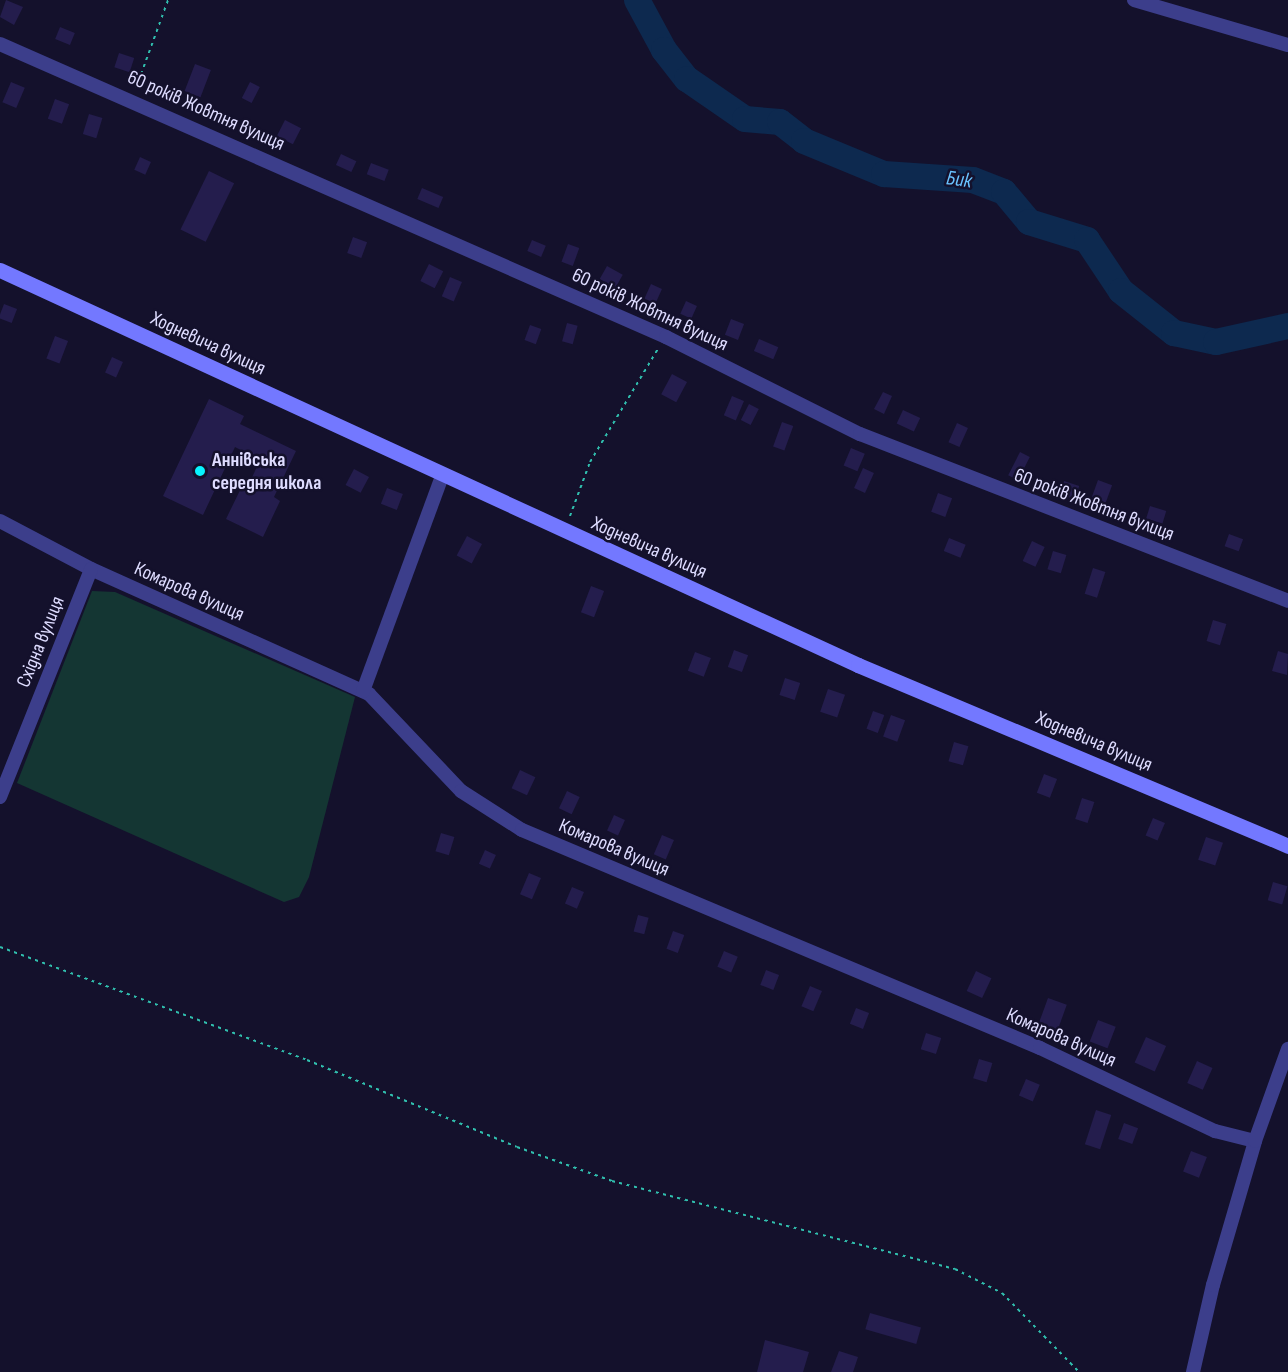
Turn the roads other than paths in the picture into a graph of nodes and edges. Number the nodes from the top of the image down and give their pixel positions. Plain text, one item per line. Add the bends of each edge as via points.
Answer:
1 (1134, 0) edge
2 (0, 44) edge
3 (1288, 45) edge
4 (0, 270) edge
5 (442, 476) junction
6 (0, 520) edge
7 (91, 570) junction
8 (1288, 601) edge
9 (363, 691) junction
10 (0, 797) edge
11 (1288, 846) edge
12 (1288, 1049) edge
13 (1255, 1141) junction
14 (1193, 1372) edge

1 - 3 street
2 - 8 street, 60 років Жовтня вулиця via 666,337 860,434
4 - 5 main road, Ходневича вулиця
5 - 9 street
5 - 11 main road, Ходневича вулиця via 858,665
6 - 7 street, Комарова вулиця
7 - 9 street, Комарова вулиця
7 - 10 street, Східна вулиця
9 - 13 street, Комарова вулиця via 461,790 522,830 1040,1048 1215,1131
12 - 13 street
13 - 14 street via 1213,1285

